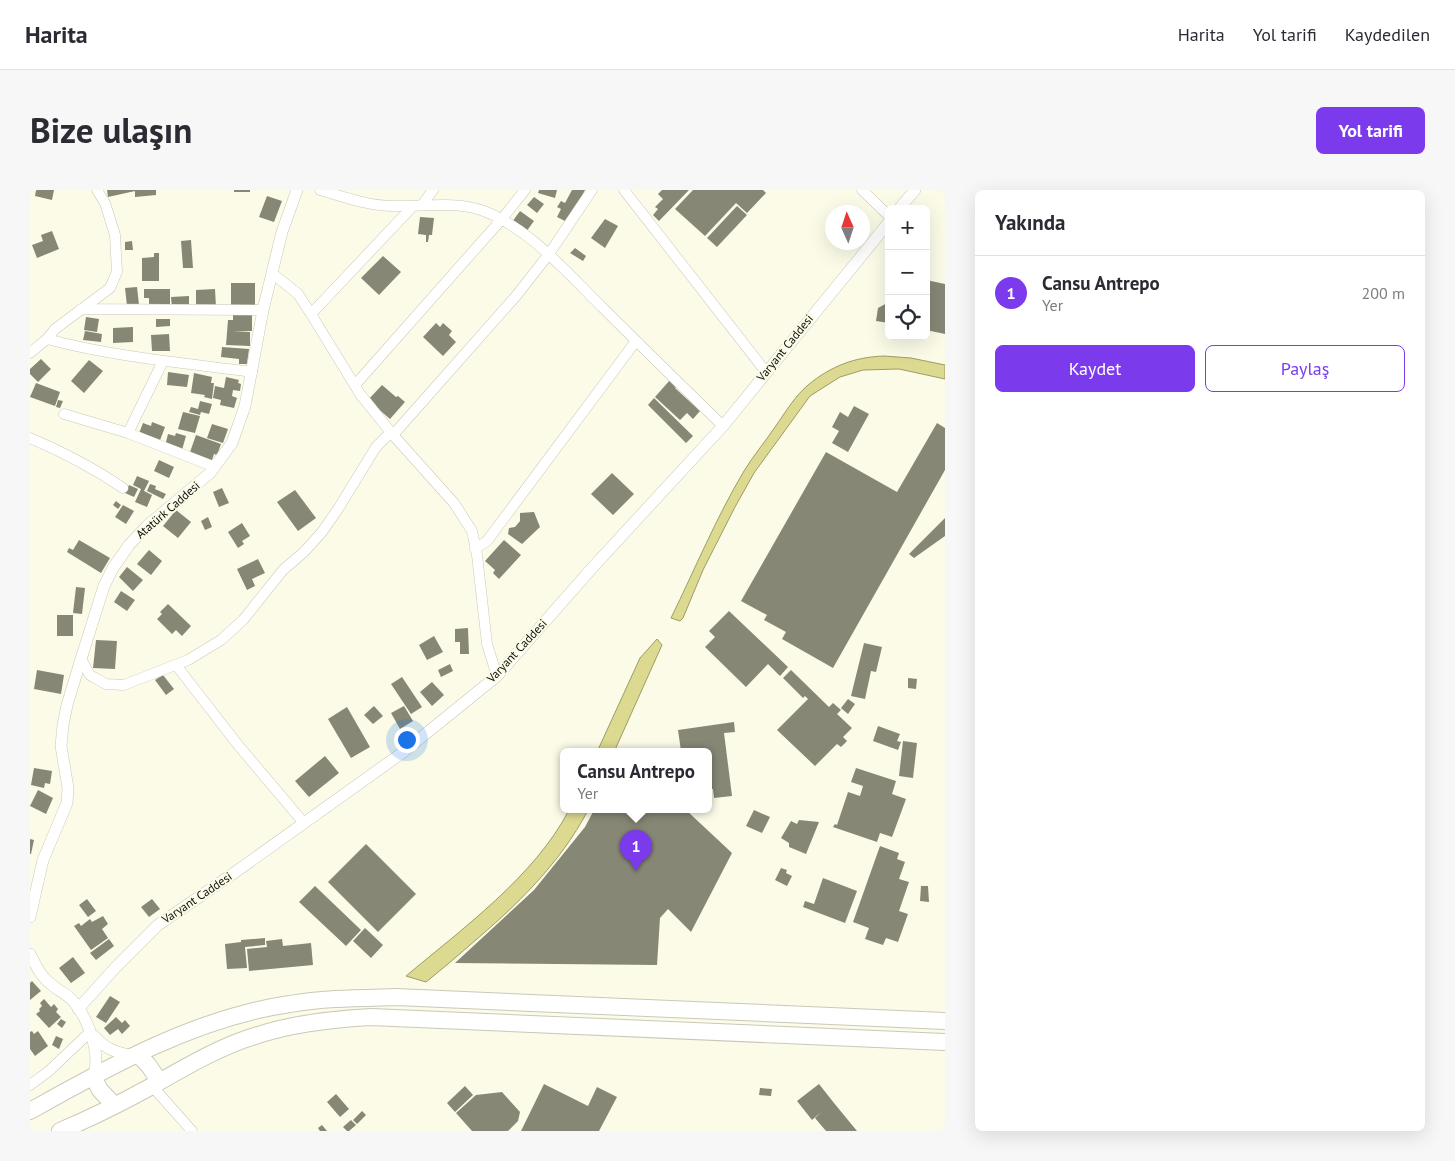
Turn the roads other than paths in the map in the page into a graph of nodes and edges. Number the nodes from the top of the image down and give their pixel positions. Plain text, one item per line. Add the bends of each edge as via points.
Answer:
1 (97, 190) edge
2 (297, 190) edge
3 (320, 190) edge
4 (433, 190) edge
5 (525, 190) edge
6 (592, 190) edge
7 (624, 190) edge
8 (862, 190) edge
9 (915, 190) edge
10 (350, 194) edge
11 (417, 205) junction
12 (903, 205) edge
13 (885, 212) edge
14 (501, 220) junction
15 (885, 227) edge
16 (549, 254) junction
17 (272, 273) junction
18 (81, 309) junction
19 (263, 310) junction
20 (311, 314) junction
21 (47, 339) junction
22 (636, 341) junction
23 (30, 353) edge
24 (163, 361) junction
25 (252, 372) junction
26 (766, 372) junction
27 (355, 385) junction
28 (64, 414) dead end
29 (723, 426) junction
30 (128, 433) junction
31 (392, 434) junction
32 (30, 438) edge
33 (214, 467) junction
34 (123, 488) dead end
35 (476, 548) junction
36 (81, 659) junction
37 (176, 665) junction
38 (497, 676) junction
39 (304, 823) junction
40 (30, 917) edge
41 (30, 954) edge
42 (78, 1009) junction
43 (945, 1021) edge
44 (90, 1032) junction
45 (945, 1042) edge
46 (134, 1055) junction
47 (93, 1077) junction
48 (155, 1084) junction
49 (30, 1085) edge
50 (114, 1105) junction
51 (30, 1111) edge
52 (60, 1131) edge
53 (192, 1131) edge

1 - 18 street via 105,203 114,235 117,272 110,288
2 - 17 street, Atatürk Caddesi
3 - 10 street
4 - 11 street
5 - 14 street
6 - 16 street
7 - 26 street
8 - 13 street
9 - 12 street
10 - 11 street via 392,206
11 - 14 street via 454,205 480,210
11 - 20 street
14 - 16 street
14 - 27 street
15 - 26 street, Varyant Caddesi
16 - 22 street
16 - 31 street via 516,296
17 - 19 street, Atatürk Caddesi
17 - 20 street via 298,294
18 - 19 street
18 - 21 street
19 - 25 street, Atatürk Caddesi
20 - 27 street
21 - 23 street
21 - 24 street
22 - 29 street
22 - 35 street via 487,541
24 - 25 street
24 - 30 street
25 - 33 street, Atatürk Caddesi via 237,432
26 - 29 street, Varyant Caddesi
27 - 31 street
28 - 30 street
29 - 38 street, Varyant Caddesi
30 - 33 street
31 - 35 street via 454,503 472,531
31 - 37 street via 376,447 322,532 284,570 243,620 211,647
32 - 34 street via 78,460
33 - 36 street, Atatürk Caddesi via 148,525 121,556 104,586
35 - 38 street via 487,644
36 - 37 street via 90,675 106,684 118,685
36 - 40 street, Atatürk Caddesi via 61,738 67,803 43,860
37 - 39 street
38 - 39 street, Varyant Caddesi via 402,753
39 - 42 street, Varyant Caddesi via 158,925
41 - 42 street via 43,977 71,999
42 - 44 street
43 - 46 highway via 396,997 339,998 249,1012 195,1029
44 - 46 street via 108,1049
44 - 47 street via 97,1065
44 - 49 street
45 - 48 highway via 346,1018 258,1034 210,1054
46 - 47 highway
46 - 48 highway via 154,1072
47 - 50 highway
47 - 51 highway
48 - 50 highway
48 - 53 street
50 - 52 highway

